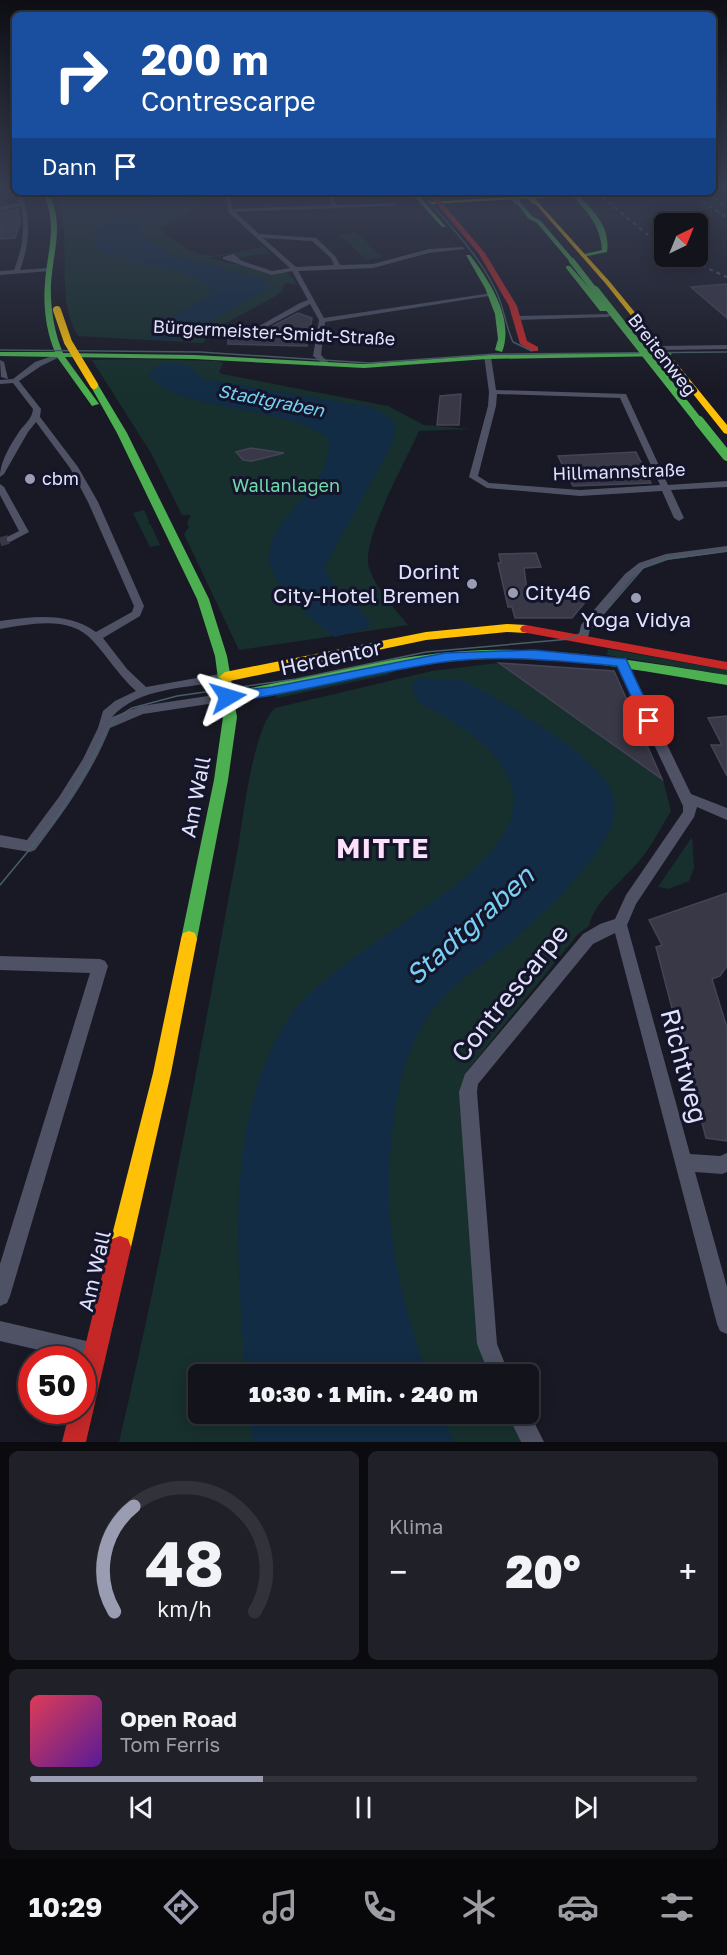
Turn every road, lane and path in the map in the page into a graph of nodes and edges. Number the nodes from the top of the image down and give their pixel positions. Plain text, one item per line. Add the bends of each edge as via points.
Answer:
1 (21, 256) edge
2 (54, 256) edge
3 (280, 256) edge
4 (332, 256) edge
5 (409, 256) edge
6 (469, 256) edge
7 (484, 256) edge
8 (572, 256) edge
9 (572, 256) edge
10 (590, 256) edge
11 (576, 261) junction
12 (240, 263) dead end
13 (50, 264) junction
14 (338, 267) junction
15 (294, 269) junction
16 (16, 272) junction
17 (0, 273) edge
18 (492, 295) junction
19 (312, 302) junction
20 (608, 315) junction
21 (517, 318) junction
22 (322, 320) junction
23 (247, 335) dead end
24 (727, 347) edge
25 (58, 349) junction
26 (535, 349) junction
27 (665, 351) junction
28 (6, 352) edge
29 (637, 352) junction
30 (727, 352) edge
31 (493, 353) junction
32 (43, 355) junction
33 (321, 358) junction
34 (2, 380) edge
35 (15, 381) junction
36 (493, 392) junction
37 (701, 399) junction
38 (676, 401) junction
39 (36, 417) junction
40 (727, 431) edge
41 (727, 439) edge
42 (128, 445) junction
43 (727, 456) edge
44 (727, 466) edge
45 (0, 474) edge
46 (727, 484) edge
47 (664, 487) junction
48 (1, 488) edge
49 (679, 518) dead end
50 (10, 539) dead end
51 (727, 549) edge
52 (0, 625) edge
53 (97, 636) junction
54 (583, 639) junction
55 (621, 662) junction
56 (727, 666) edge
57 (225, 676) junction
58 (727, 680) edge
59 (143, 691) junction
60 (228, 697) junction
61 (106, 720) junction
62 (686, 798) junction
63 (727, 814) edge
64 (0, 841) edge
65 (620, 925) junction
66 (0, 963) edge
67 (683, 1162) junction
68 (727, 1162) edge
69 (0, 1296) edge
70 (727, 1324) edge
71 (0, 1331) edge
72 (98, 1353) junction
73 (495, 1364) edge
74 (524, 1424) edge
75 (74, 1442) edge
76 (533, 1442) edge

1 - 16 street
2 - 13 main road, Am Wall
3 - 15 street
4 - 14 street
5 - 14 street via 373,266
6 - 18 main road
7 - 21 main road
8 - 11 main road
9 - 11 main road
10 - 11 main road
11 - 20 main road, Breitenweg
11 - 27 main road, Breitenweg
11 - 41 main road
11 - 43 main road, bridge
12 - 15 street via 272,273
13 - 16 street
13 - 25 main road, Am Wall via 49,304
13 - 42 main road, bridge via 56,262 57,310 68,342
14 - 15 street
15 - 19 street
16 - 17 street
18 - 22 street
18 - 31 main road via 503,340
19 - 22 street
19 - 23 street
20 - 21 street
20 - 29 main road, Breitenweg
21 - 26 main road via 523,342
22 - 33 street
24 - 27 street, Bürgermeister-Smidt-Straße
25 - 28 main road, Bürgermeister-Smidt-Straße
25 - 32 main road, Bürgermeister-Smidt-Straße
25 - 33 main road, Bürgermeister-Smidt-Straße via 172,345
25 - 35 street
25 - 42 main road, Am Wall via 120,441
26 - 29 main road, Bürgermeister-Smidt-Straße
26 - 31 main road, Bürgermeister-Smidt-Straße
27 - 29 main road, Bürgermeister-Smidt-Straße
27 - 30 street, Bürgermeister-Smidt-Straße
27 - 37 main road, Breitenweg
28 - 32 main road, Bürgermeister-Smidt-Straße
28 - 34 street
29 - 31 main road, Bürgermeister-Smidt-Straße
29 - 38 main road, Breitenweg
31 - 33 main road, Bürgermeister-Smidt-Straße
31 - 36 street
32 - 34 street
34 - 35 street
35 - 39 street via 37,409
36 - 47 street via 623,396
36 - 47 street, Hillmannstraße via 473,477 477,482 580,493
37 - 38 main road via 697,404
37 - 40 main road, Breitenweg
38 - 44 main road, Breitenweg
39 - 45 street
39 - 53 street via 74,467 139,606 136,614
42 - 57 main road, Am Wall via 202,597
46 - 47 street, Hillmannstraße
47 - 49 street
48 - 50 street via 24,532
51 - 54 street via 666,557 642,565 585,628
52 - 53 street via 54,618 79,624
53 - 59 street via 123,674
54 - 56 main road, Herdentor
54 - 57 main road, Herdentor via 528,629 478,630 426,636
55 - 58 main road, Herdentor
55 - 60 main road, Herdentor via 534,654 463,655
55 - 62 street
57 - 59 street
57 - 60 main road, Am Wall
59 - 61 street
60 - 61 street via 141,710
60 - 72 main road, Am Wall via 231,717 212,829 162,1073
61 - 64 street via 62,804 30,846
62 - 63 street
62 - 65 street via 689,813 631,900
65 - 67 street, Richtweg
65 - 73 street, Contrescarpe via 588,939 471,1080 468,1092 487,1344
66 - 69 street via 100,966
67 - 68 street
67 - 70 street, Richtweg
71 - 72 street
72 - 75 main road, Am Wall
74 - 76 street

